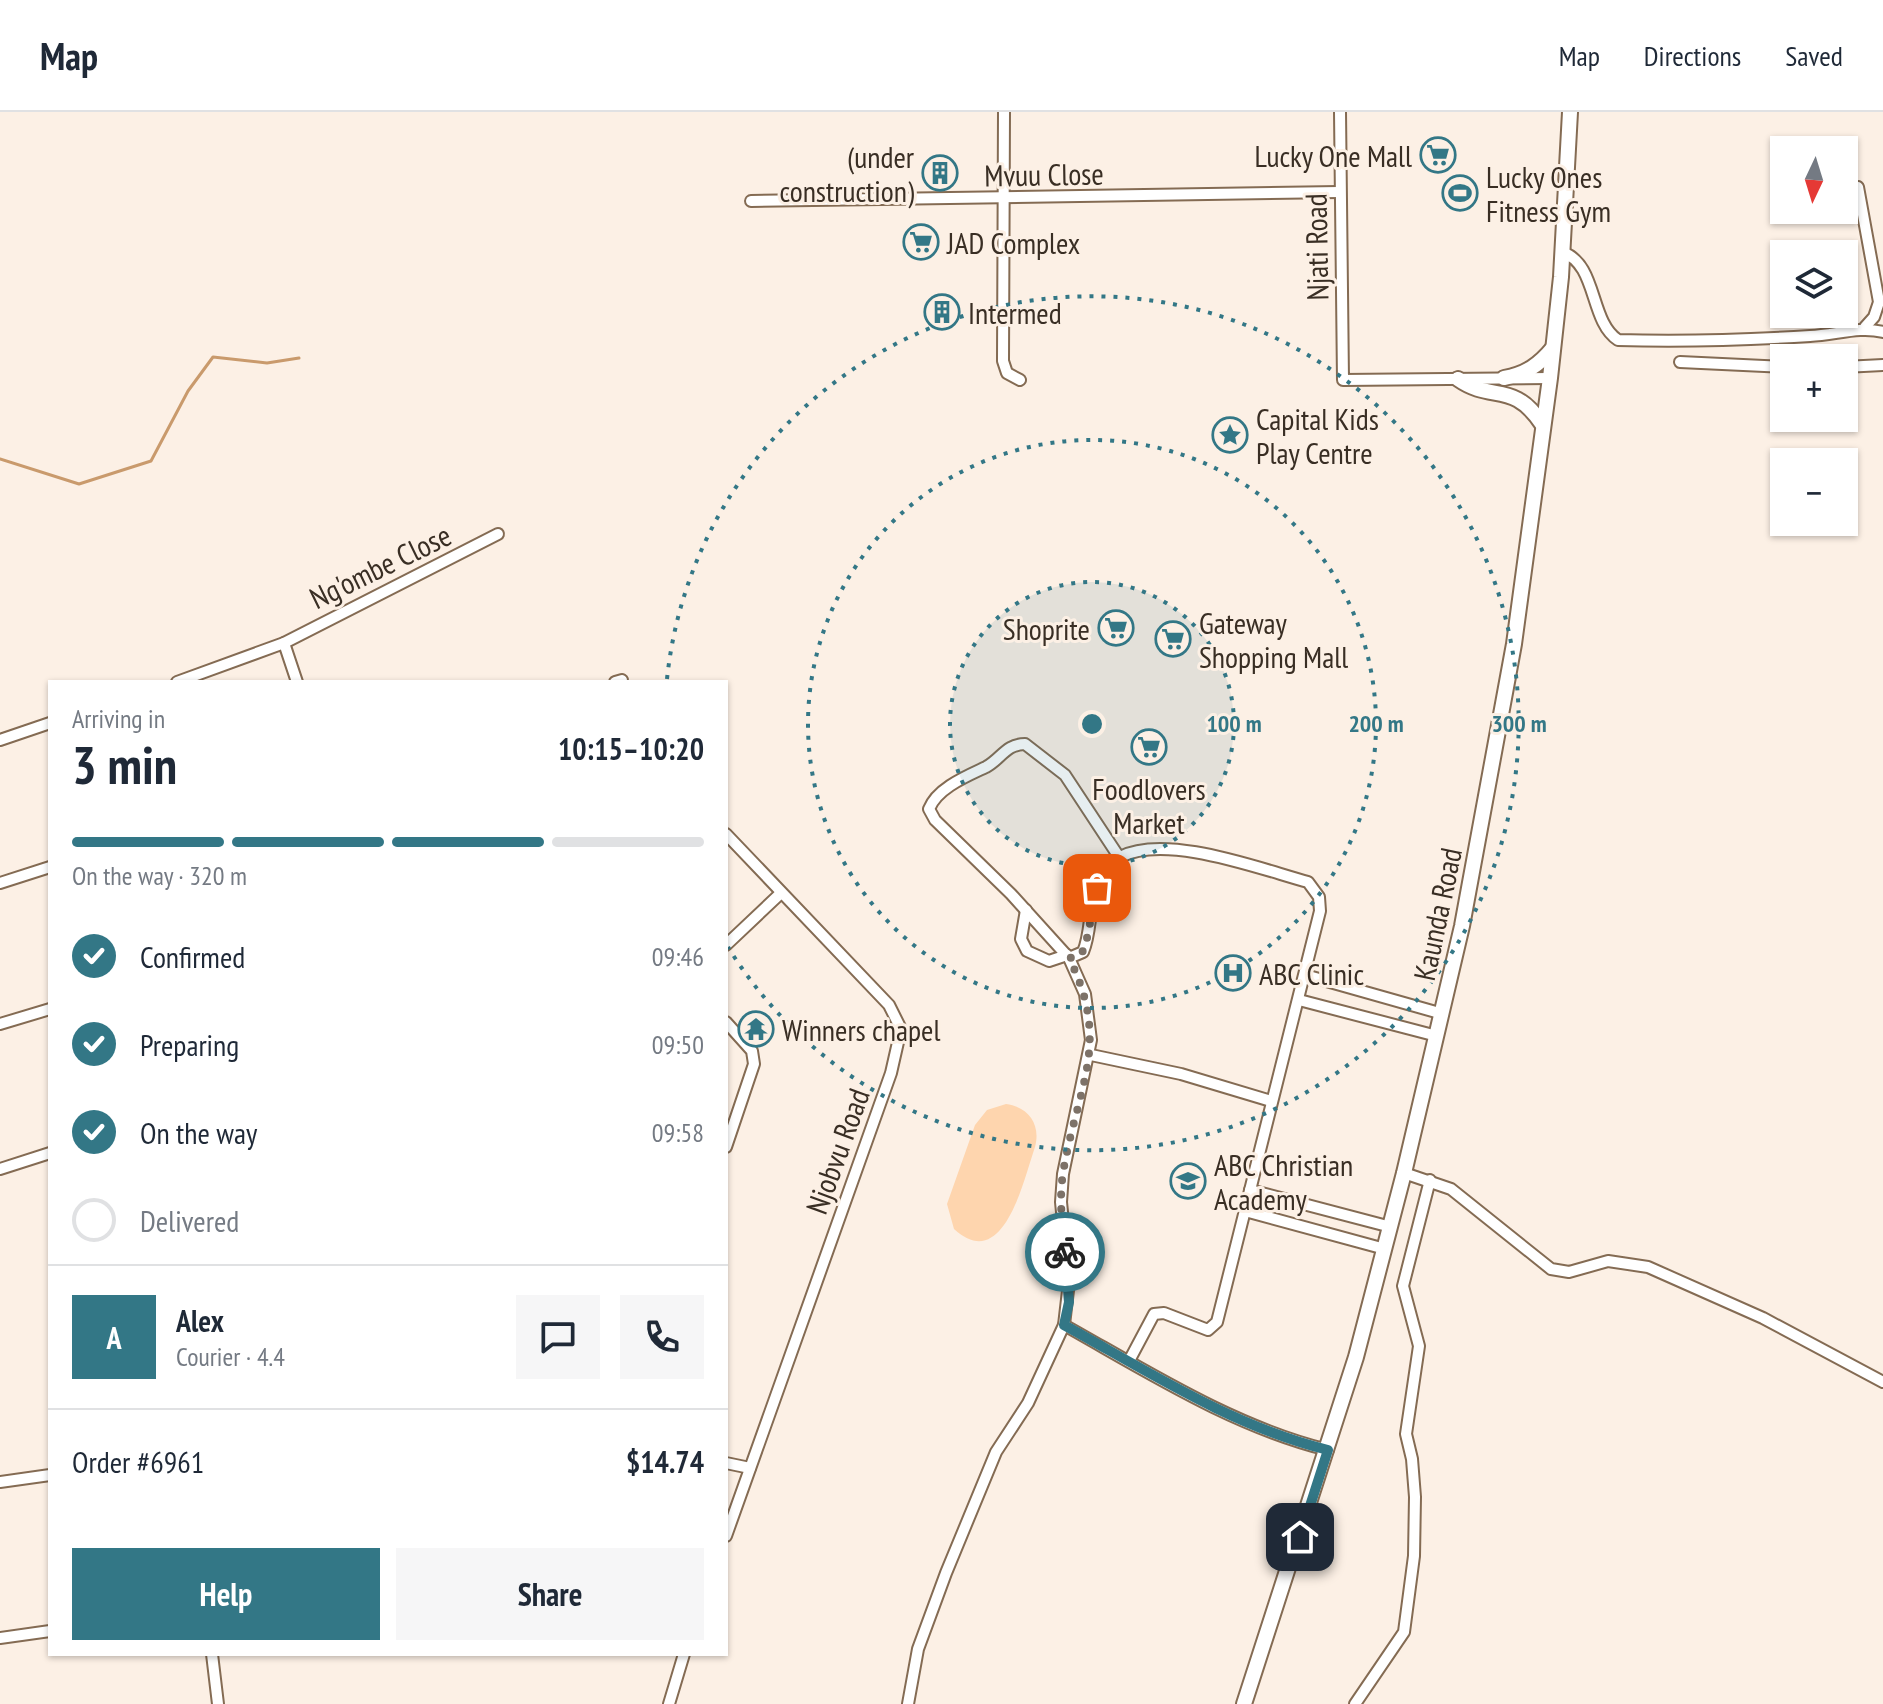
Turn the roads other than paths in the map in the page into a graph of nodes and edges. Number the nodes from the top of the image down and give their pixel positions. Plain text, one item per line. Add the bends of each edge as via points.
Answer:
1 (1004, 112) edge
2 (1340, 112) edge
3 (1570, 112) edge
4 (1858, 187) dead end
5 (1339, 192) junction
6 (1001, 199) junction
7 (751, 201) dead end
8 (1562, 252) junction
9 (1865, 327) junction
10 (1883, 332) edge
11 (1555, 345) junction
12 (1680, 362) dead end
13 (1883, 365) edge
14 (1770, 366) edge
15 (1858, 366) edge
16 (1504, 378) junction
17 (1550, 378) junction
18 (1458, 379) junction
19 (1020, 380) dead end
20 (1542, 424) junction
21 (498, 534) dead end
22 (284, 643) junction
23 (182, 680) edge
24 (296, 680) edge
25 (48, 724) edge
26 (0, 740) edge
27 (728, 836) edge
28 (1119, 857) junction
29 (48, 868) edge
30 (0, 883) edge
31 (781, 893) junction
32 (1026, 910) junction
33 (728, 943) edge
34 (1068, 957) junction
35 (1305, 975) junction
36 (1299, 1000) junction
37 (48, 1010) edge
38 (1443, 1014) junction
39 (0, 1024) edge
40 (728, 1024) edge
41 (1437, 1036) junction
42 (1091, 1055) junction
43 (1271, 1101) junction
44 (728, 1141) edge
45 (48, 1154) edge
46 (0, 1169) edge
47 (1404, 1173) junction
48 (1430, 1180) junction
49 (1250, 1190) junction
50 (1245, 1211) junction
51 (1391, 1227) junction
52 (1385, 1249) junction
53 (1064, 1325) junction
54 (1129, 1361) junction
55 (1883, 1382) edge
56 (1328, 1450) junction
57 (728, 1463) edge
58 (750, 1468) junction
59 (48, 1475) edge
60 (0, 1482) edge
61 (728, 1530) edge
62 (48, 1631) edge
63 (0, 1638) edge
64 (212, 1656) edge
65 (683, 1656) edge
66 (218, 1704) edge
67 (669, 1704) edge
68 (908, 1704) edge
69 (1244, 1704) edge
70 (1355, 1704) edge

1 - 6 street
2 - 5 street, Njati Road
3 - 8 main road, Kaunda Road
4 - 9 street via 1879,302
5 - 6 street, Mvuu Close
5 - 18 street, Njati Road via 1343,380
6 - 7 street, Mvuu Close
6 - 19 street via 1003,361 1007,373
8 - 9 street via 1588,280 1608,334 1618,340 1711,342 1835,335
8 - 11 main road, Kaunda Road
9 - 10 street
11 - 16 main road via 1536,366
11 - 17 main road, Kaunda Road
12 - 14 street
13 - 15 street
16 - 17 street
16 - 18 street
17 - 20 main road, Kaunda Road
18 - 20 main road via 1469,387 1515,396
20 - 38 main road, Kaunda Road via 1514,644
21 - 22 street, Ng'ombe Close
22 - 23 street, Ng'ombe Close
22 - 24 street
25 - 26 street
27 - 31 street, Njobvu Road
28 - 32 street via 1065,775 1030,746 1010,747 987,766 971,771 929,809
28 - 34 street via 1097,888 1085,948 1079,956
28 - 35 street via 1179,849 1312,885 1320,911
29 - 30 street
31 - 33 street
31 - 58 street, Njobvu Road via 889,1005 901,1035
32 - 34 street
32 - 34 street via 1021,939 1027,951 1049,961
34 - 42 street via 1089,1009
35 - 36 street
35 - 38 street
36 - 41 street
36 - 43 street
37 - 39 street
38 - 41 main road, Kaunda Road
40 - 44 street via 748,1046 754,1064
41 - 47 main road, Kaunda Road
42 - 43 street
42 - 53 street via 1063,1174 1069,1282
43 - 49 street
45 - 46 street
47 - 48 street
47 - 51 main road, Kaunda Road
48 - 55 street via 1451,1189 1551,1269 1569,1272 1608,1261 1648,1267 1763,1318
48 - 70 street via 1403,1286 1419,1346 1406,1434 1415,1497 1404,1632
49 - 50 street
49 - 51 street
50 - 52 street
50 - 54 street via 1216,1326 1202,1329 1154,1314
51 - 52 main road, Kaunda Road
52 - 56 main road, Kaunda Road
53 - 54 street
53 - 68 street via 1028,1403 996,1452 946,1573 918,1649
54 - 56 street via 1228,1414
56 - 69 main road, Kaunda Road
57 - 58 street
58 - 61 street, Njobvu Road
59 - 60 street
62 - 63 street
64 - 66 street
65 - 67 street

